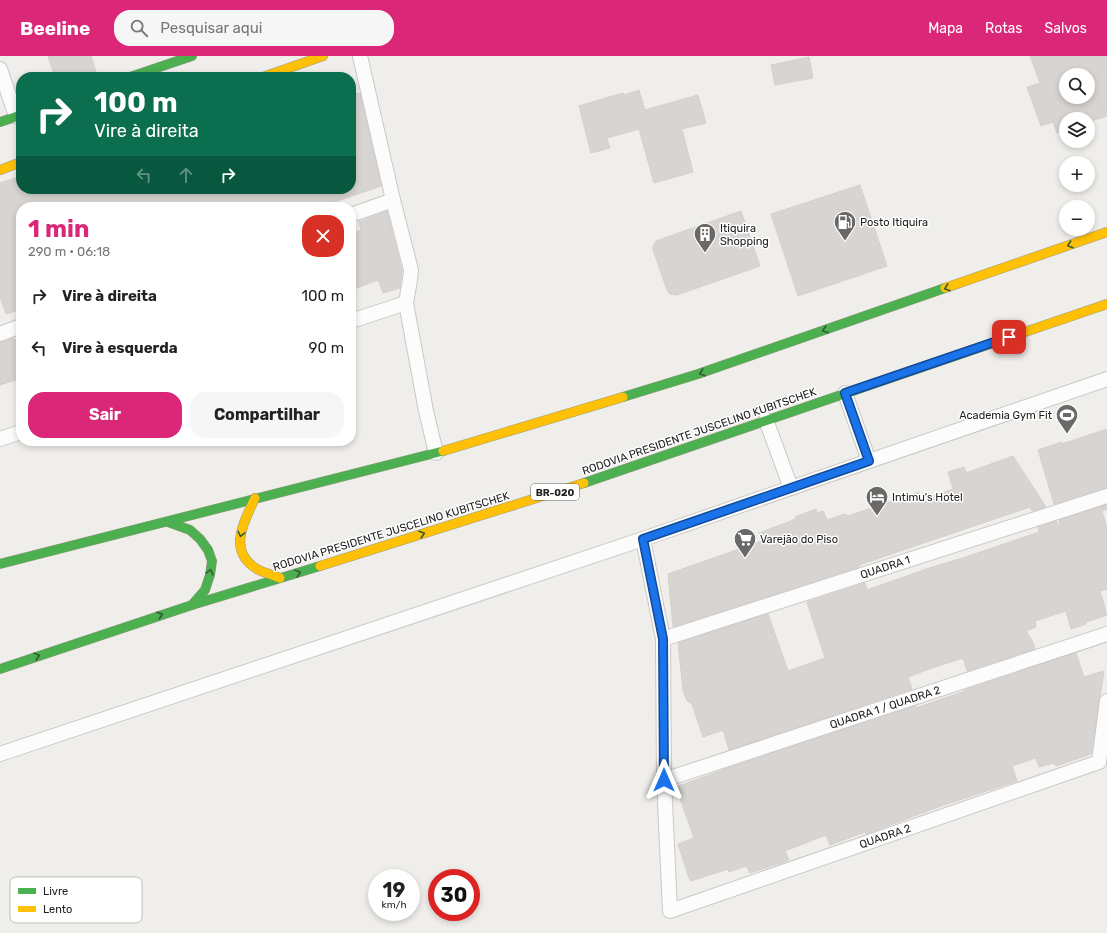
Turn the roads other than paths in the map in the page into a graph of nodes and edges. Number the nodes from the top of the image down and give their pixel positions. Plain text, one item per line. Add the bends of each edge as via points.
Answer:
1 (322, 56) edge
2 (360, 56) edge
3 (188, 57) edge
4 (0, 69) edge
5 (144, 72) edge
6 (277, 72) edge
7 (16, 108) edge
8 (16, 116) edge
9 (0, 122) edge
10 (16, 164) edge
11 (0, 170) edge
12 (393, 200) junction
13 (356, 213) edge
14 (1107, 232) edge
15 (406, 302) junction
16 (1107, 304) edge
17 (356, 319) edge
18 (16, 328) edge
19 (0, 334) edge
20 (1107, 379) edge
21 (845, 393) junction
22 (766, 420) junction
23 (16, 434) edge
24 (0, 439) edge
25 (436, 453) junction
26 (869, 461) junction
27 (791, 488) junction
28 (1107, 496) edge
29 (255, 498) junction
30 (168, 522) junction
31 (643, 539) junction
32 (0, 564) edge
33 (280, 578) junction
34 (192, 605) junction
35 (1107, 634) edge
36 (663, 639) junction
37 (0, 669) edge
38 (1107, 701) edge
39 (0, 754) edge
40 (664, 780) junction

1 - 6 main road
2 - 12 street
3 - 5 main road
4 - 7 street
8 - 9 main road
10 - 11 main road
12 - 13 street
12 - 15 street via 411,270
14 -> 25 main road via 698,374
15 - 17 street
15 - 25 street
16 - 21 main road, RODOVIA PRESIDENTE JUSCELINO KUBITSCHEK / BR-020
18 - 19 street
20 - 26 street
21 - 22 main road, RODOVIA PRESIDENTE JUSCELINO KUBITSCHEK / BR-020
21 - 26 street
22 - 27 street
33 -> 22 main road, RODOVIA PRESIDENTE JUSCELINO KUBITSCHEK / BR-020 via 570,488
23 - 24 street
25 - 29 main road
26 - 27 street
27 - 31 street
28 - 36 street, QUADRA 1
29 - 30 main road
29 -> 33 main road via 243,524 239,542 245,559 257,569
30 - 32 main road
34 -> 30 main road via 205,590 212,561 208,550 190,530
31 - 36 street
31 - 39 street
33 - 34 main road, RODOVIA PRESIDENTE JUSCELINO KUBITSCHEK / BR-020
37 -> 34 main road, RODOVIA PRESIDENTE JUSCELINO KUBITSCHEK / BR-020
35 - 40 street, QUADRA 1 / QUADRA 2
36 - 40 street
38 - 40 street, QUADRA 2 via 1099,762 670,911

